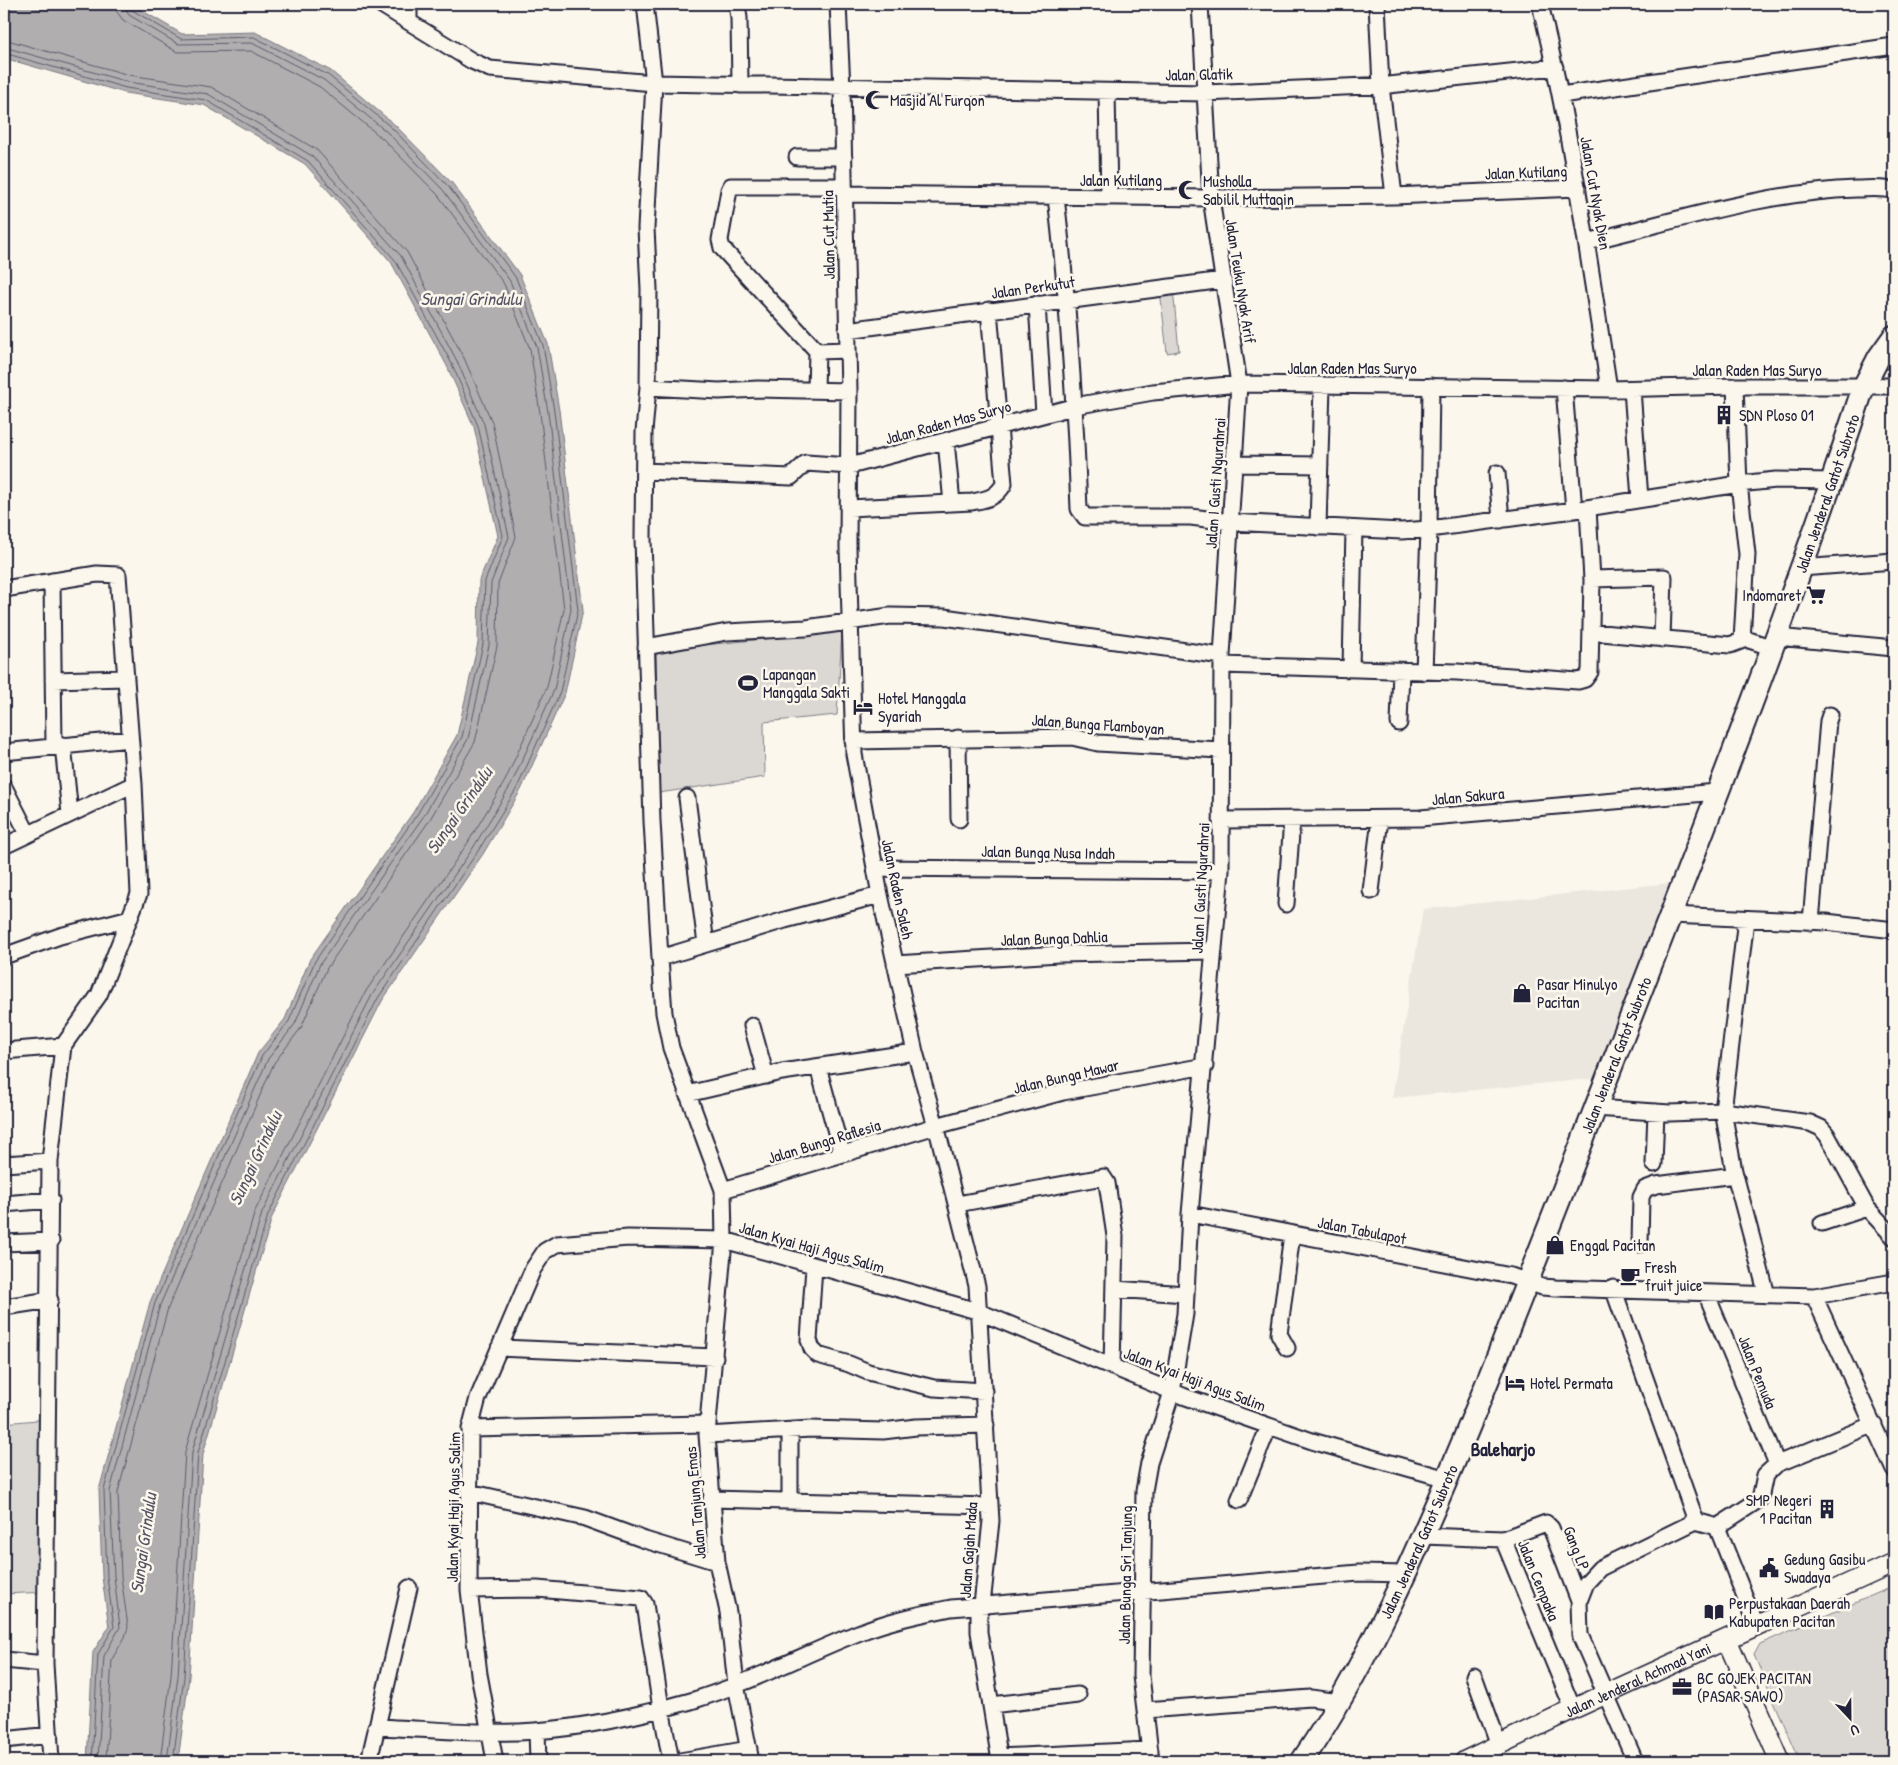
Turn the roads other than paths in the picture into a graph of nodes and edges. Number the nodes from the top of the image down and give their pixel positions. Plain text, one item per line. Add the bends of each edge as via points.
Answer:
1 (380, 4) edge
2 (410, 4) edge
3 (645, 4) edge
4 (737, 4) edge
5 (838, 4) edge
6 (1200, 4) edge
7 (1377, 4) edge
8 (1540, 4) edge
9 (409, 21) junction
10 (1894, 46) edge
11 (1555, 66) junction
12 (654, 83) junction
13 (740, 85) junction
14 (1382, 86) junction
15 (842, 88) junction
16 (1107, 92) junction
17 (1205, 93) junction
18 (1560, 95) junction
19 (796, 157) dead end
20 (844, 157) junction
21 (1578, 188) junction
22 (844, 190) junction
23 (1894, 191) edge
24 (1394, 196) junction
25 (1056, 197) junction
26 (1110, 197) junction
27 (1211, 198) junction
28 (1587, 242) junction
29 (1223, 280) junction
30 (1067, 299) junction
31 (1037, 304) junction
32 (990, 310) junction
33 (847, 330) junction
34 (1894, 336) edge
35 (848, 350) junction
36 (817, 351) junction
37 (1239, 384) junction
38 (1322, 386) junction
39 (1430, 386) junction
40 (1735, 386) junction
41 (1894, 386) edge
42 (648, 387) junction
43 (1564, 388) junction
44 (1864, 388) junction
45 (1609, 389) junction
46 (1632, 389) junction
47 (816, 390) junction
48 (849, 391) junction
49 (1075, 406) junction
50 (1044, 414) junction
51 (997, 427) junction
52 (946, 440) junction
53 (1236, 464) junction
54 (1320, 465) junction
55 (850, 466) junction
56 (644, 471) junction
57 (1497, 473) dead end
58 (1832, 481) junction
59 (1739, 484) junction
60 (1640, 499) junction
61 (952, 503) junction
62 (849, 508) junction
63 (1581, 509) junction
64 (1500, 520) junction
65 (1230, 522) junction
66 (1318, 527) junction
67 (1354, 529) junction
68 (1429, 529) junction
69 (1894, 561) edge
70 (1814, 568) junction
71 (1592, 579) junction
72 (52, 582) junction
73 (4, 589) edge
74 (850, 622) junction
75 (1591, 632) junction
76 (1662, 639) junction
77 (1742, 640) junction
78 (1783, 641) junction
79 (646, 647) junction
80 (1894, 648) edge
81 (1222, 660) junction
82 (1351, 668) junction
83 (1401, 671) junction
84 (1424, 672) junction
85 (125, 678) junction
86 (53, 680) junction
87 (1830, 715) dead end
88 (1399, 723) dead end
89 (130, 738) junction
90 (958, 738) junction
91 (853, 741) junction
92 (59, 746) junction
93 (1220, 750) junction
94 (4, 752) edge
95 (134, 784) junction
96 (4, 787) edge
97 (1717, 792) junction
98 (687, 798) dead end
99 (70, 814) junction
100 (959, 818) dead end
101 (1292, 819) junction
102 (1380, 819) junction
103 (1221, 820) junction
104 (28, 834) junction
105 (4, 846) edge
106 (875, 868) junction
107 (1221, 871) junction
108 (1371, 891) dead end
109 (880, 895) junction
110 (1286, 904) dead end
111 (1671, 915) junction
112 (130, 918) junction
113 (1746, 919) junction
114 (1811, 922) junction
115 (1894, 930) edge
116 (706, 944) junction
117 (1214, 951) junction
118 (4, 956) edge
119 (660, 958) junction
120 (895, 964) junction
121 (752, 1026) dead end
122 (63, 1046) junction
123 (4, 1051) edge
124 (915, 1052) junction
125 (1205, 1066) junction
126 (818, 1067) junction
127 (766, 1076) junction
128 (687, 1094) junction
129 (1595, 1108) junction
130 (1723, 1111) junction
131 (1656, 1112) junction
132 (936, 1126) junction
133 (842, 1154) junction
134 (50, 1161) junction
135 (4, 1164) edge
136 (1654, 1164) dead end
137 (1735, 1175) junction
138 (722, 1190) junction
139 (51, 1200) junction
140 (4, 1204) edge
141 (957, 1204) junction
142 (1867, 1208) junction
143 (1190, 1214) junction
144 (1822, 1223) dead end
145 (1292, 1234) junction
146 (1894, 1237) edge
147 (724, 1240) junction
148 (51, 1241) junction
149 (4, 1243) edge
150 (1640, 1244) dead end
151 (814, 1267) junction
152 (1528, 1281) junction
153 (1894, 1282) edge
154 (1613, 1288) junction
155 (1114, 1289) junction
156 (1706, 1293) junction
157 (1186, 1294) junction
158 (1767, 1295) junction
159 (1814, 1296) junction
160 (50, 1300) junction
161 (4, 1307) edge
162 (977, 1311) junction
163 (499, 1348) junction
164 (1287, 1348) dead end
165 (715, 1357) junction
166 (1112, 1367) junction
167 (984, 1392) junction
168 (1172, 1392) junction
169 (1874, 1424) junction
170 (986, 1425) junction
171 (1269, 1426) junction
172 (470, 1429) junction
173 (707, 1430) junction
174 (790, 1432) junction
175 (1777, 1464) junction
176 (1894, 1470) edge
177 (1447, 1479) junction
178 (469, 1492) junction
179 (711, 1499) junction
180 (1239, 1500) dead end
181 (790, 1501) junction
182 (990, 1506) junction
183 (1696, 1521) junction
184 (1716, 1526) junction
185 (1423, 1536) junction
186 (1503, 1539) junction
187 (717, 1562) junction
188 (1894, 1564) edge
189 (1406, 1574) junction
190 (410, 1588) dead end
191 (469, 1590) junction
192 (1141, 1590) junction
193 (1579, 1601) junction
194 (982, 1605) junction
195 (1756, 1625) junction
196 (1727, 1640) junction
197 (4, 1660) edge
198 (45, 1664) junction
199 (1474, 1676) dead end
200 (736, 1685) junction
201 (1078, 1695) dead end
202 (1605, 1695) junction
203 (1339, 1702) junction
204 (991, 1706) junction
205 (660, 1708) junction
206 (1573, 1709) junction
207 (1145, 1710) junction
208 (376, 1727) junction
209 (537, 1731) junction
210 (491, 1732) junction
211 (50, 1735) junction
212 (4, 1740) edge
213 (1499, 1745) junction
214 (750, 1755) edge
215 (1150, 1756) edge
216 (1000, 1759) edge
217 (1477, 1759) edge
218 (51, 1761) edge
219 (369, 1761) edge
220 (495, 1761) edge
221 (538, 1761) edge
222 (671, 1761) edge
223 (680, 1761) edge
224 (1302, 1761) edge
225 (1635, 1761) edge
226 (1780, 1761) edge

1 - 9 street, Jalan Glatik
2 - 9 street
3 - 12 street, Jalan Tanjung Emas
4 - 13 street
5 - 15 street, Jalan Cut Mutia
6 - 17 street, Jalan Teuku Nyak Arif
7 - 14 street
8 - 11 street, Jalan Cut Nyak Dien
9 - 12 street, Jalan Glatik via 490,69
10 - 18 street
11 - 14 street, Jalan Glatik
11 - 18 street, Jalan Cut Nyak Dien
12 - 13 street, Jalan Glatik
12 - 42 street, Jalan Tanjung Emas via 646,228
13 - 15 street, Jalan Glatik
14 - 17 street, Jalan Glatik
14 - 24 street
15 - 16 street, Jalan Glatik
15 - 20 street, Jalan Cut Mutia
16 - 17 street, Jalan Glatik
16 - 26 street
17 - 27 street, Jalan Teuku Nyak Arif
18 - 21 street, Jalan Cut Nyak Dien
19 - 20 street
20 - 22 street, Jalan Cut Mutia
21 - 24 street, Jalan Kutilang
21 - 28 street, Jalan Cut Nyak Dien
22 - 25 street, Jalan Kutilang
22 - 33 street, Jalan Cut Mutia
22 - 36 street, Jalan Kutilang via 733,185 729,190 723,223 720,242 724,249
23 - 28 street via 1816,190
24 - 27 street, Jalan Kutilang
25 - 26 street, Jalan Kutilang
25 - 30 street
26 - 27 street, Jalan Kutilang
27 - 29 street, Jalan Teuku Nyak Arif
28 - 45 street, Jalan Cut Nyak Dien
29 - 30 street, Jalan Perkutut
29 - 37 street, Jalan Teuku Nyak Arif
30 - 31 street, Jalan Perkutut
30 - 49 street
31 - 32 street, Jalan Perkutut
31 - 50 street
32 - 33 street, Jalan Perkutut
32 - 51 street
33 - 35 street, Jalan Cut Mutia
34 - 44 highway, Jalan Jenderal Gatot Subroto
35 - 36 street
35 - 48 street, Jalan Cut Mutia
36 - 47 street
37 - 38 street, Jalan Raden Mas Suryo
37 - 49 street, Jalan Raden Mas Suryo via 1153,392
37 - 53 street, Jalan I Gusti Ngurahrai
38 - 39 street, Jalan Raden Mas Suryo
38 - 54 street
39 - 43 street, Jalan Raden Mas Suryo
39 - 68 street
40 - 44 street, Jalan Raden Mas Suryo
40 - 46 street, Jalan Raden Mas Suryo
40 - 59 street
41 - 44 street, Jalan Raden Mas Suryo
42 - 47 street via 719,392 758,388
42 - 56 street, Jalan Tanjung Emas
43 - 45 street, Jalan Raden Mas Suryo
43 - 63 street
44 - 58 highway, Jalan Jenderal Gatot Subroto
45 - 46 street, Jalan Raden Mas Suryo
46 - 60 street
47 - 48 street
48 - 55 street, Jalan Cut Mutia
49 - 50 street, Jalan Raden Mas Suryo
49 - 65 street via 1079,509 1085,517 1191,517
50 - 51 street, Jalan Raden Mas Suryo
51 - 52 street, Jalan Raden Mas Suryo
51 - 61 street via 1004,484 999,493 991,498
52 - 55 street, Jalan Raden Mas Suryo
52 - 61 street
53 - 54 street
53 - 65 street, Jalan I Gusti Ngurahrai
54 - 66 street
55 - 56 street, Jalan Raden Mas Suryo via 806,463 789,478
55 - 62 street, Jalan Raden Saleh
56 - 79 street, Jalan Tanjung Emas
57 - 64 street
58 - 59 street via 1776,480
58 - 70 highway, Jalan Jenderal Gatot Subroto
59 - 60 street
59 - 77 street via 1747,554
60 - 63 street
61 - 62 street
62 - 74 street, Jalan Raden Saleh
63 - 64 street
63 - 71 street
64 - 68 street
65 - 66 street
65 - 81 street, Jalan I Gusti Ngurahrai
66 - 67 street
67 - 68 street
67 - 82 street
68 - 84 street
69 - 70 street
70 - 78 highway, Jalan Jenderal Gatot Subroto
71 - 75 street
71 - 76 street via 1664,577
72 - 73 street
72 - 85 street via 118,574
72 - 86 street
74 - 79 street via 727,632
74 - 81 street via 890,616 944,616
74 - 91 street, Jalan Raden Saleh
75 - 76 street
75 - 84 street via 1590,672 1585,679 1578,681
76 - 77 street via 1730,645
77 - 78 street
78 - 80 street
78 - 97 highway, Jalan Jenderal Gatot Subroto via 1753,696
79 - 119 street, Jalan Tanjung Emas
81 - 82 street
81 - 93 street, Jalan I Gusti Ngurahrai
82 - 83 street
83 - 84 street
83 - 88 street
85 - 86 street
85 - 89 street
86 - 92 street
87 - 114 street
89 - 92 street
89 - 95 street
90 - 91 street, Jalan Bunga Flamboyan
90 - 93 street, Jalan Bunga Flamboyan via 1072,737 1098,743
90 - 100 street
91 - 106 street, Jalan Raden Saleh
92 - 94 street
92 - 99 street
93 - 103 street, Jalan I Gusti Ngurahrai
95 - 99 street
95 - 112 street via 139,894
96 - 104 street
97 - 102 street, Jalan Sakura
97 - 111 highway, Jalan Jenderal Gatot Subroto
98 - 116 street
99 - 104 street
101 - 102 street, Jalan Sakura
101 - 103 street, Jalan Sakura
101 - 110 street
102 - 108 street
103 - 107 street, Jalan I Gusti Ngurahrai
104 - 105 street
106 - 107 street, Jalan Bunga Nusa Indah
106 - 109 street, Jalan Raden Saleh
107 - 117 street, Jalan I Gusti Ngurahrai
109 - 116 street
109 - 120 street, Jalan Raden Saleh
111 - 113 street
111 - 129 highway, Jalan Jenderal Gatot Subroto
112 - 118 street via 60,936
112 - 122 street via 99,995
113 - 114 street
113 - 130 street
114 - 115 street
116 - 119 street
117 - 120 street, Jalan Bunga Dahlia via 1059,954
117 - 125 street, Jalan I Gusti Ngurahrai
119 - 128 street, Jalan Tanjung Emas via 664,1013 671,1048
120 - 124 street, Jalan Raden Saleh
121 - 127 street
122 - 123 street
122 - 134 street
124 - 126 street
124 - 132 street, Jalan Raden Saleh
125 - 132 street, Jalan Bunga Mawar via 1063,1092
125 - 143 street, Jalan I Gusti Ngurahrai
126 - 127 street
126 - 133 street
127 - 128 street
128 - 138 street, Jalan Tanjung Emas
129 - 131 street
129 - 152 highway, Jalan Jenderal Gatot Subroto
130 - 131 street
130 - 137 street
130 - 142 street via 1810,1123 1821,1128
131 - 136 street
132 - 133 street, Jalan Bunga Raflesia
132 - 141 street, Jalan Raden Saleh
133 - 138 street, Jalan Bunga Raflesia
134 - 135 street
134 - 139 street
137 - 150 street via 1645,1189 1641,1197
137 - 158 street
138 - 147 street, Jalan Tanjung Emas
139 - 140 street
139 - 148 street
141 - 155 street via 1103,1177 1107,1183 1115,1236
141 - 162 street, Jalan Raden Saleh via 977,1286
142 - 144 street
142 - 146 street
143 - 145 street, Jalan Tabulapot
143 - 157 street, Jalan I Gusti Ngurahrai
145 - 152 street, Jalan Tabulapot
145 - 164 street via 1278,1334
147 - 151 street, Jalan Kyai Haji Agus Salim
147 - 163 street, Jalan Kyai Haji Agus Salim via 628,1238 557,1244 545,1251 533,1269
147 - 165 street, Jalan Tanjung Emas
148 - 149 street
148 - 160 street
151 - 162 street, Jalan Kyai Haji Agus Salim
151 - 167 street via 809,1340 818,1356 934,1388
152 - 154 street, Jalan Tabulapot via 1556,1288
152 - 177 highway, Jalan Jenderal Gatot Subroto
153 - 159 street, Jalan Tabulapot
154 - 156 street, Jalan Tabulapot
154 - 183 street
155 - 157 street
155 - 166 street
156 - 158 street, Jalan Tabulapot
156 - 175 street, Jalan Pemuda
157 - 168 street, Jalan I Gusti Ngurahrai
158 - 159 street, Jalan Tabulapot
159 - 169 street
160 - 161 street
160 - 198 street
162 - 166 street, Jalan Kyai Haji Agus Salim
162 - 167 street, Jalan Gajah Mada
163 - 165 street
163 - 172 street, Jalan Kyai Haji Agus Salim via 478,1398
165 - 173 street, Jalan Tanjung Emas
166 - 168 street, Jalan Kyai Haji Agus Salim
167 - 170 street, Jalan Gajah Mada
168 - 171 street, Jalan Kyai Haji Agus Salim
168 - 192 street, Jalan Bunga Sri Tanjung via 1149,1463 1144,1491
169 - 175 street
169 - 176 street
170 - 174 street
170 - 182 street, Jalan Gajah Mada
171 - 177 street, Jalan Kyai Haji Agus Salim
171 - 180 street
172 - 173 street
172 - 178 street, Jalan Kyai Haji Agus Salim
173 - 174 street
173 - 179 street, Jalan Tanjung Emas
174 - 181 street
175 - 184 street via 1766,1475 1760,1500
177 - 185 highway, Jalan Jenderal Gatot Subroto
178 - 187 street via 586,1518
178 - 191 street, Jalan Kyai Haji Agus Salim
179 - 181 street
179 - 187 street, Jalan Tanjung Emas
181 - 182 street
182 - 194 street, Jalan Gajah Mada
183 - 184 street
183 - 193 street via 1600,1568 1586,1583
184 - 195 street
185 - 186 street, Jalan Cempaka
185 - 189 highway, Jalan Jenderal Gatot Subroto
186 - 193 street, Gang LP via 1546,1523 1551,1528
186 - 206 street, Jalan Cempaka
187 - 200 street, Jalan Tanjung Emas via 728,1612
188 - 195 main road, Jalan Jenderal Achmad Yani
189 - 192 street via 1359,1573
189 - 203 highway, Jalan Jenderal Gatot Subroto
190 - 208 street
191 - 205 street via 537,1589 641,1598 645,1604
191 - 210 street, Jalan Kyai Haji Agus Salim via 479,1674
192 - 194 street
192 - 207 street, Jalan Bunga Sri Tanjung via 1141,1676
193 - 202 street via 1580,1635
194 - 200 street via 933,1612 865,1630
194 - 204 street, Jalan Gajah Mada via 979,1632
195 - 196 main road, Jalan Jenderal Achmad Yani
196 - 202 main road, Jalan Jenderal Achmad Yani
196 - 226 main road
197 - 198 street
198 - 211 street
199 - 213 street
200 - 205 street
200 - 214 street, Jalan Tanjung Emas
201 - 204 street
202 - 206 main road, Jalan Jenderal Achmad Yani
202 - 225 street
203 - 207 street via 1311,1698
203 - 224 highway, Jalan Jenderal Gatot Subroto
204 - 216 street, Jalan Gajah Mada
205 - 209 street
205 - 222 street
206 - 213 main road, Jalan Jenderal Achmad Yani
207 - 215 street, Jalan Bunga Sri Tanjung
208 - 210 street
208 - 219 street
209 - 210 street
209 - 221 street
210 - 220 street, Jalan Kyai Haji Agus Salim
211 - 212 street
211 - 218 street
213 - 217 main road, Jalan Jenderal Achmad Yani
214 - 223 street
215 - 216 street

